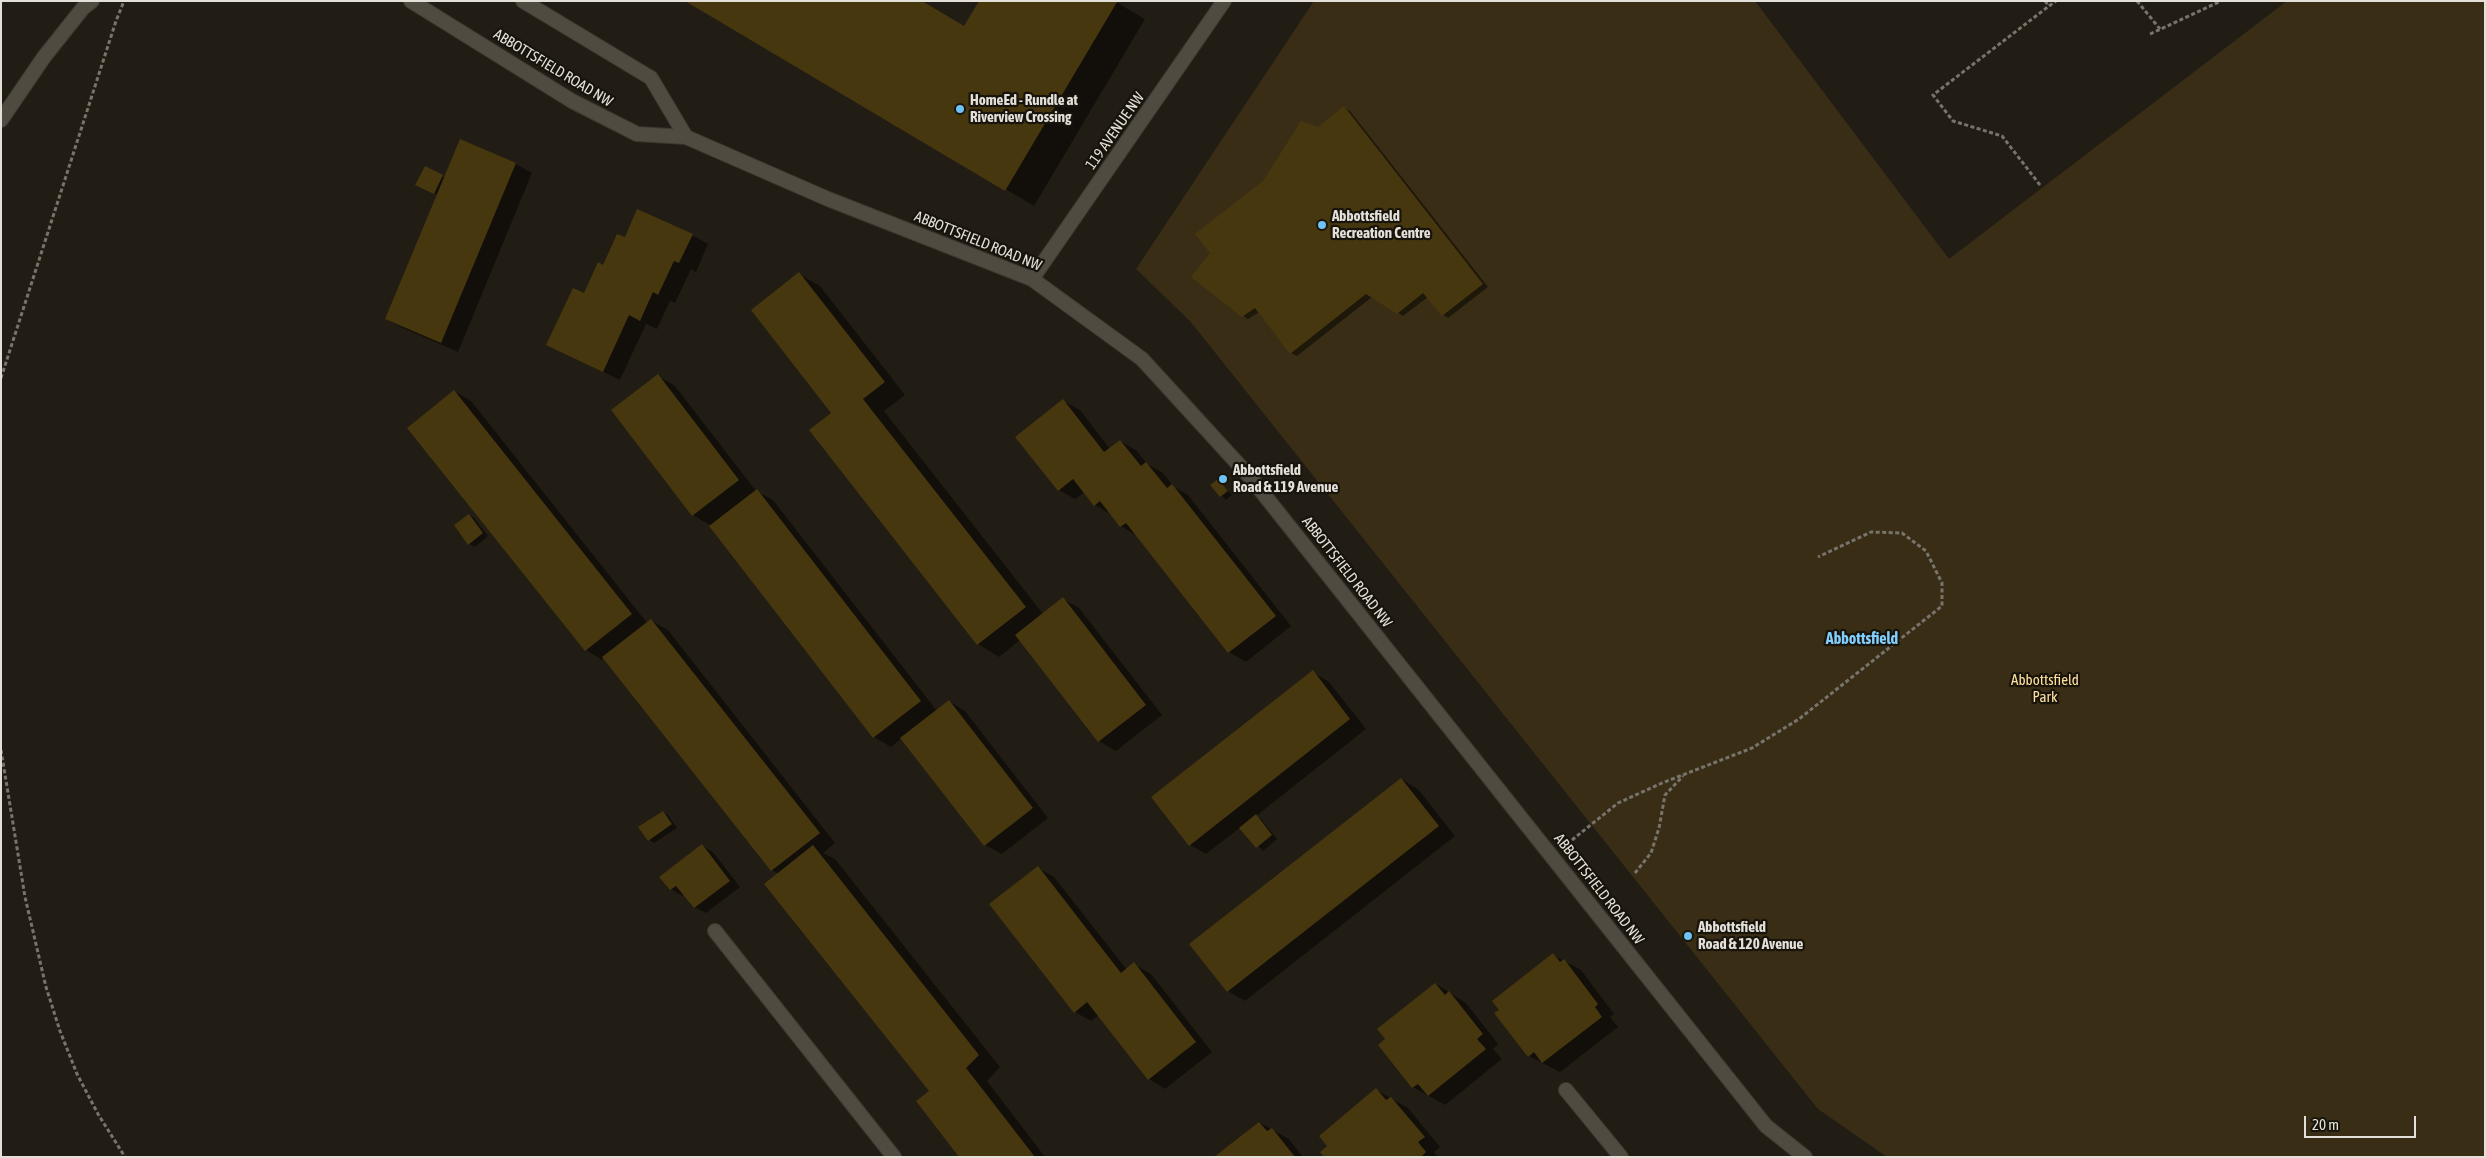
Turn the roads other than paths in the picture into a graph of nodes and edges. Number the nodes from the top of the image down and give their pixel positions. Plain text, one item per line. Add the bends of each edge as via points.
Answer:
1 (92, 1) edge
2 (411, 1) edge
3 (522, 1) edge
4 (1224, 1) edge
5 (1, 120) edge
6 (686, 137) junction
7 (1032, 279) junction
8 (715, 931) dead end
9 (1566, 1090) dead end
10 (894, 1157) edge
11 (1621, 1157) edge
12 (1805, 1157) edge

1 - 5 street via 44,57
2 - 6 street, ABBOTTSFIELD ROAD NW via 572,101 637,134
3 - 6 street via 651,78
4 - 7 street, 119 AVENUE NW
6 - 7 street, ABBOTTSFIELD ROAD NW via 828,198
7 - 12 street, ABBOTTSFIELD ROAD NW via 1142,359 1250,477 1766,1126
8 - 10 street
9 - 11 street

